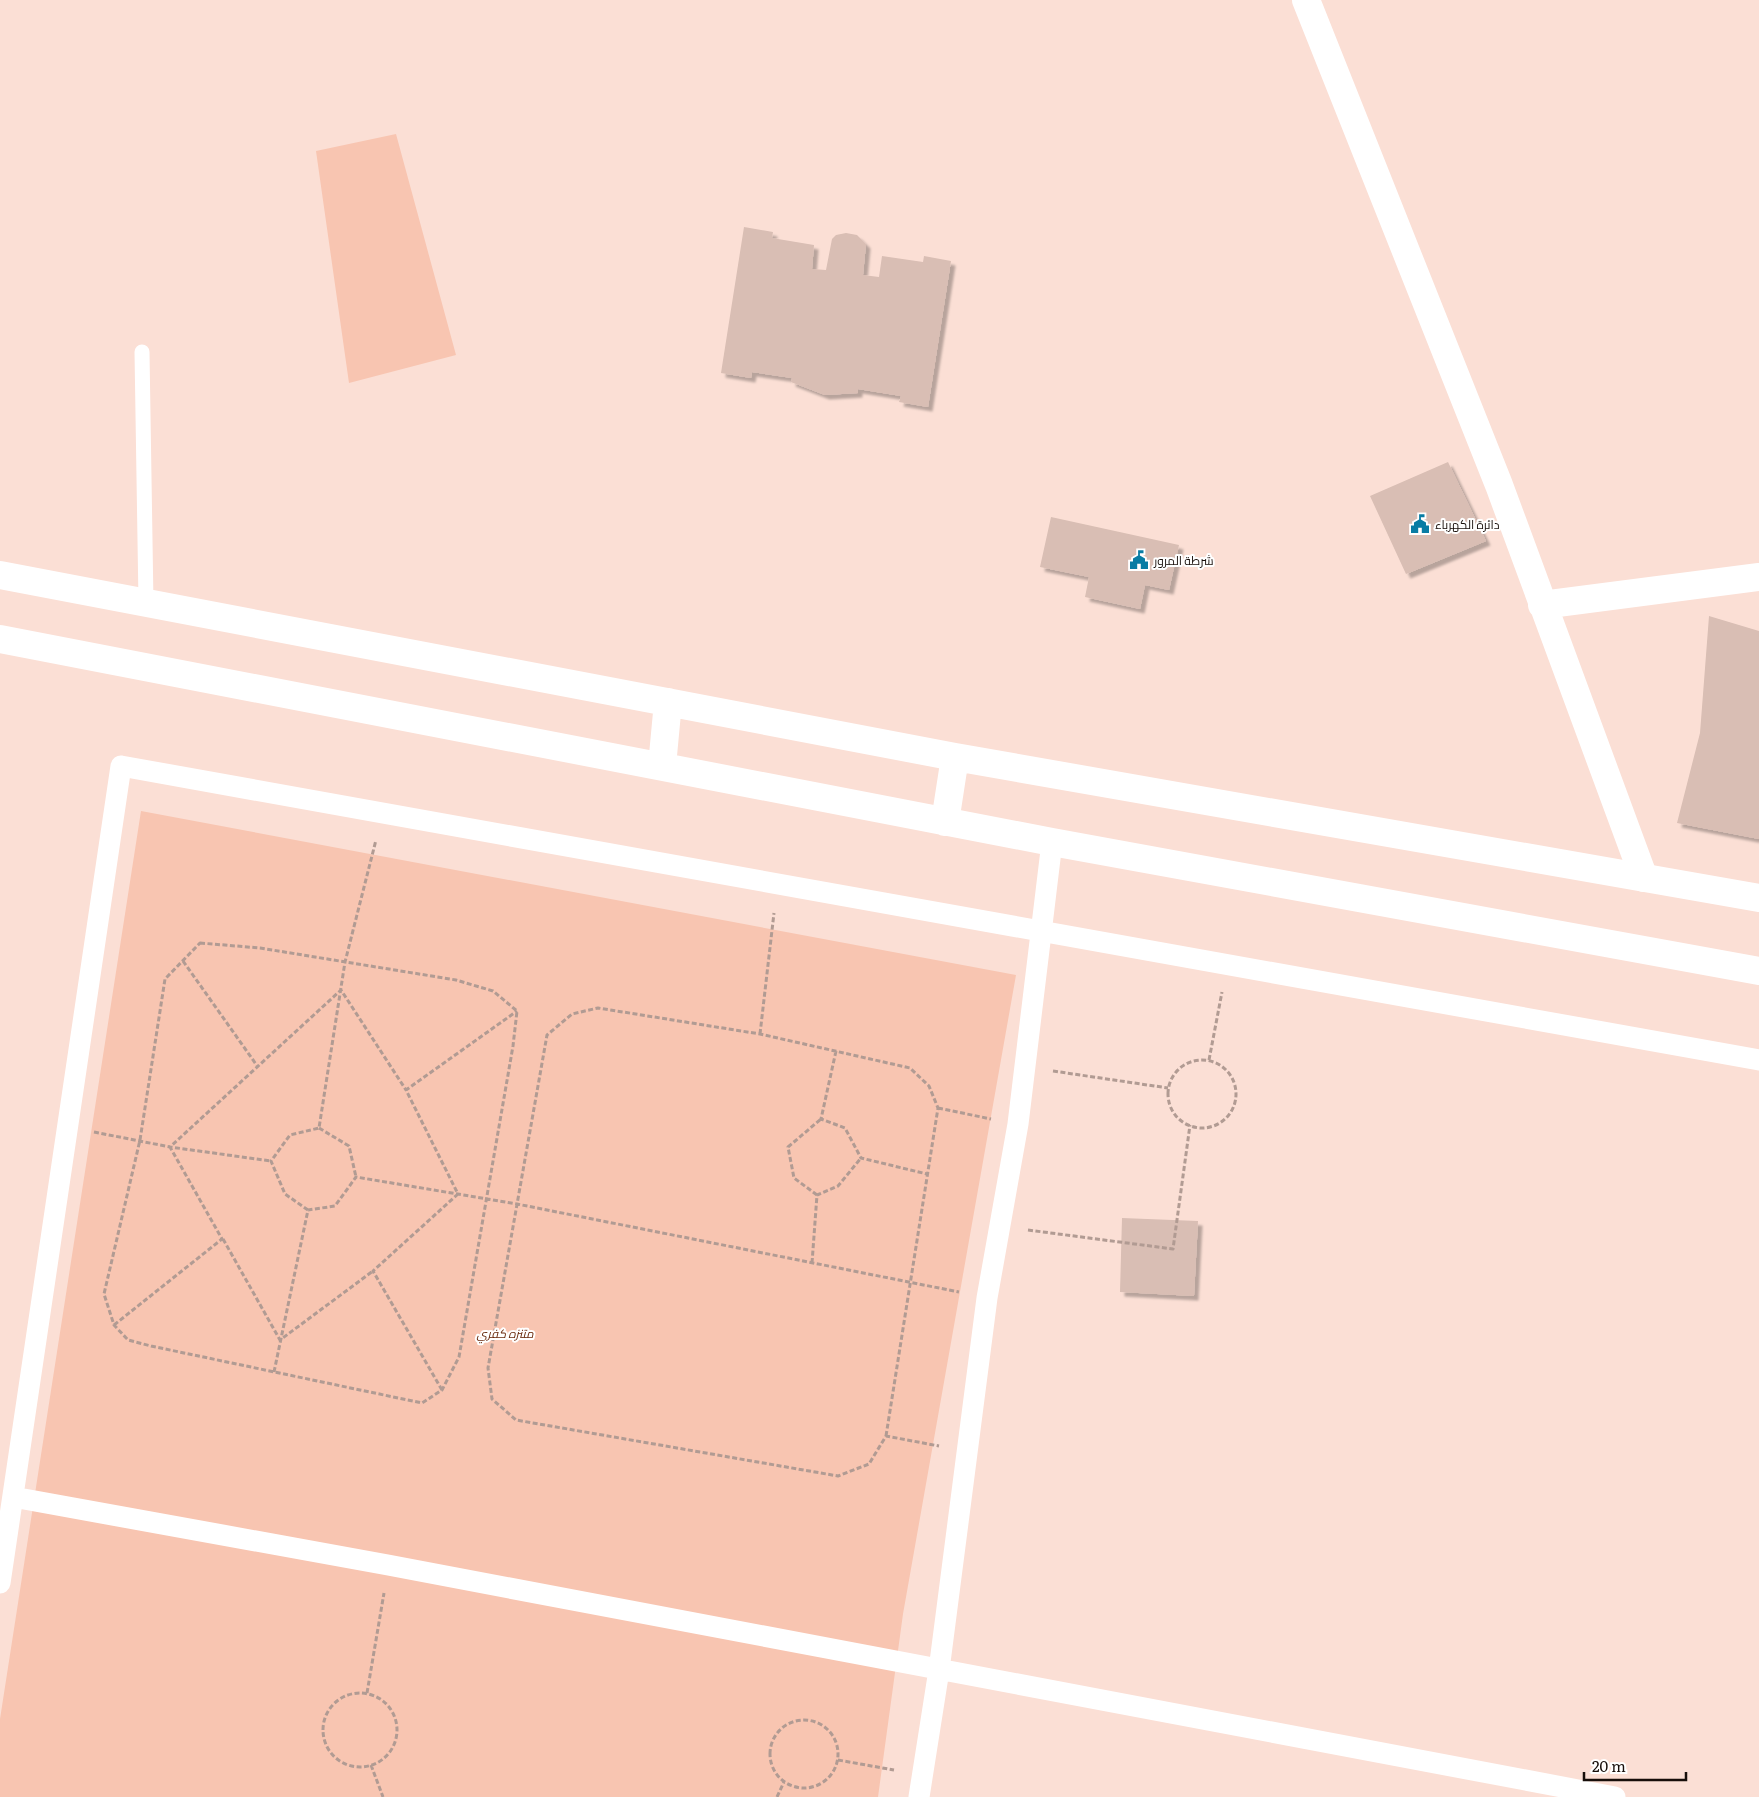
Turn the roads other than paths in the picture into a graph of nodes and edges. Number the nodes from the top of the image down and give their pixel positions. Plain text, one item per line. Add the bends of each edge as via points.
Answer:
1 (1306, 0) edge
2 (142, 352) dead end
3 (0, 574) edge
4 (1759, 577) edge
5 (146, 602) junction
6 (1542, 604) junction
7 (0, 639) edge
8 (668, 702) junction
9 (955, 757) junction
10 (662, 766) junction
11 (945, 822) junction
12 (1052, 842) junction
13 (1644, 878) junction
14 (1759, 898) edge
15 (1041, 931) junction
16 (1759, 971) edge
17 (1759, 1060) edge
18 (13, 1497) junction
19 (0, 1583) edge
20 (939, 1670) junction
21 (918, 1797) edge
22 (1615, 1797) edge

1 - 6 main road via 1499,485
2 - 5 lane
3 - 5 main road
4 - 6 main road
5 - 8 main road
6 - 13 main road
7 - 10 main road
8 - 9 main road
8 - 10 main road
9 - 11 main road
9 - 13 main road
10 - 11 main road
11 - 12 main road
12 - 15 street
12 - 16 main road
13 - 14 main road
15 - 17 street
15 - 18 street via 121,766
15 - 20 street via 1018,1124 987,1298
18 - 19 street
18 - 20 street
20 - 21 street
20 - 22 street

